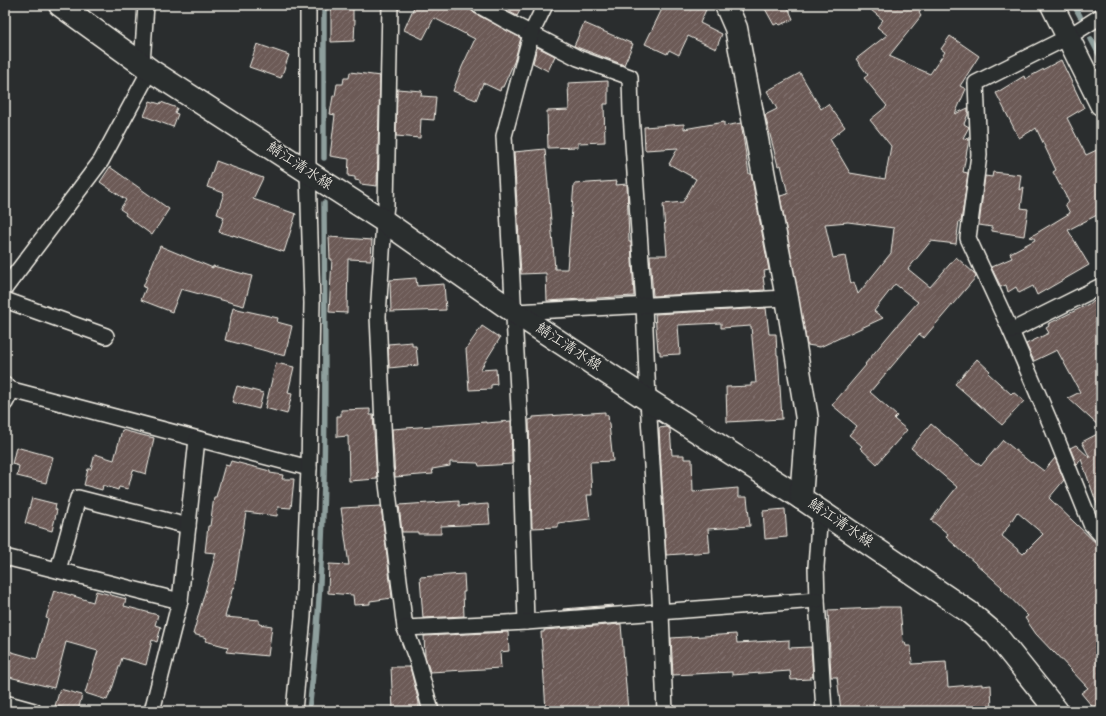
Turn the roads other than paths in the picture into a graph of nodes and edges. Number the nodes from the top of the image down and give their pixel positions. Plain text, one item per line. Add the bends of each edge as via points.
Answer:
1 (60, 5) edge
2 (146, 5) edge
3 (308, 5) edge
4 (390, 5) edge
5 (478, 5) edge
6 (545, 5) edge
7 (726, 5) edge
8 (1052, 5) edge
9 (1101, 16) edge
10 (531, 34) junction
11 (1068, 37) junction
12 (146, 67) junction
13 (1101, 104) edge
14 (308, 173) junction
15 (384, 221) junction
16 (1101, 286) edge
17 (5, 288) edge
18 (787, 298) junction
19 (5, 300) edge
20 (644, 305) junction
21 (514, 312) junction
22 (1012, 331) junction
23 (106, 336) dead end
24 (7, 393) edge
25 (648, 400) junction
26 (197, 439) junction
27 (309, 468) junction
28 (802, 498) junction
29 (820, 510) junction
30 (188, 526) junction
31 (1101, 535) edge
32 (5, 557) edge
33 (58, 570) junction
34 (817, 600) junction
35 (180, 602) junction
36 (661, 613) junction
37 (526, 622) junction
38 (405, 628) junction
39 (5, 703) edge
40 (34, 711) edge
41 (152, 711) edge
42 (294, 711) edge
43 (431, 711) edge
44 (665, 711) edge
45 (824, 711) edge
46 (1057, 711) edge

1 - 12 main road, 鯖江清水線
2 - 12 street
3 - 14 street
4 - 15 street
5 - 10 street
6 - 10 street
7 - 18 main road via 736,28
8 - 11 main road
9 - 11 street
10 - 20 street via 578,58 630,77
10 - 21 street via 504,136
11 - 13 main road
11 - 22 street via 976,83 980,155 968,238
12 - 14 main road, 鯖江清水線
12 - 17 street via 101,161
14 - 15 main road, 鯖江清水線
14 - 27 street via 312,304
15 - 21 main road, 鯖江清水線
15 - 38 street via 378,316 383,434
16 - 22 street
18 - 20 street
18 - 28 main road via 807,419
19 - 23 street
20 - 21 street
20 - 25 street
21 - 25 main road, 鯖江清水線
21 - 37 street
22 - 31 street via 1091,524
24 - 26 street
25 - 28 main road, 鯖江清水線
25 - 36 street
26 - 27 street
26 - 30 street
27 - 42 street via 303,617
28 - 29 main road, 鯖江清水線
29 - 34 street via 816,567
29 - 46 main road, 鯖江清水線 via 969,612 996,635
30 - 33 street via 78,498
30 - 35 street
32 - 33 street
33 - 35 street
34 - 36 street
34 - 45 street
35 - 41 street
36 - 37 street
36 - 44 street
37 - 38 street
38 - 43 street
39 - 40 street

